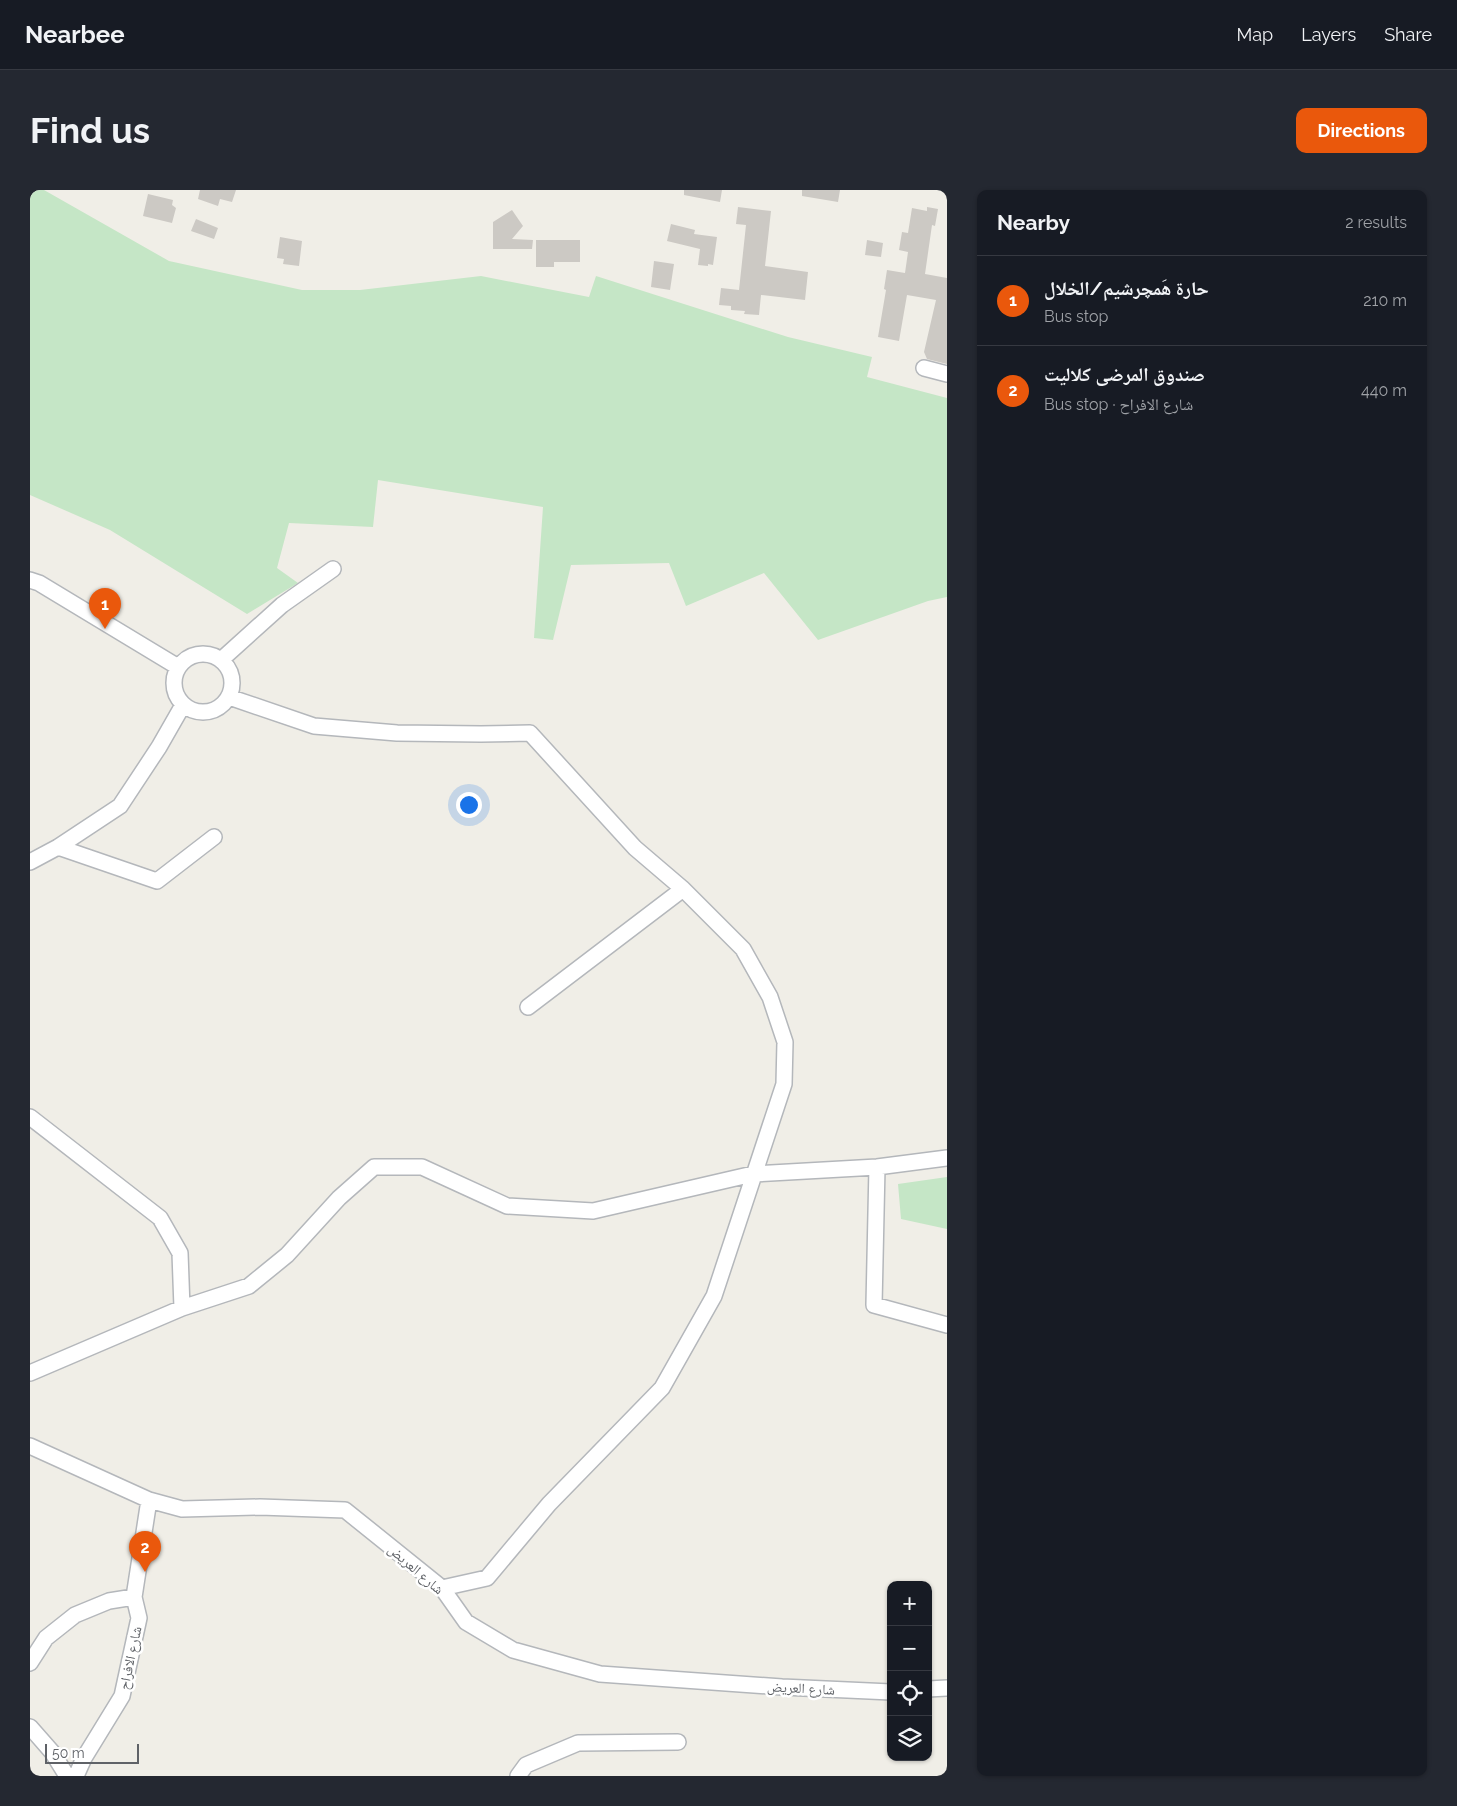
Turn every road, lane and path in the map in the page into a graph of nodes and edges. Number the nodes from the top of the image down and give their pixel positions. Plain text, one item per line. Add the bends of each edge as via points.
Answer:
1 (924, 368) dead end
2 (947, 374) edge
3 (333, 569) dead end
4 (33, 585) edge
5 (221, 660) junction
6 (178, 666) junction
7 (229, 697) junction
8 (183, 705) junction
9 (214, 837) dead end
10 (58, 847) junction
11 (30, 862) edge
12 (683, 888) junction
13 (528, 1006) dead end
14 (30, 1117) edge
15 (947, 1158) edge
16 (877, 1167) junction
17 (754, 1174) junction
18 (182, 1308) junction
19 (947, 1325) edge
20 (30, 1373) edge
21 (30, 1446) edge
22 (149, 1500) junction
23 (442, 1588) junction
24 (134, 1598) junction
25 (30, 1663) edge
26 (947, 1688) edge
27 (932, 1689) edge
28 (887, 1692) edge
29 (30, 1727) edge
30 (678, 1742) dead end
31 (67, 1776) edge
32 (76, 1776) edge
33 (518, 1776) edge

1 - 2 street
3 - 5 street via 282,605
4 - 6 street
5 - 6 street via 213,655 194,655
5 - 7 street via 232,678
6 - 8 street via 174,674 174,691
7 - 8 street via 216,710 208,712 199,713
7 - 12 street via 314,726 397,733 530,733 635,848
8 - 10 street via 120,806
9 - 10 street via 157,882
10 - 11 street
12 - 13 street
12 - 17 street via 743,949 770,997 785,1042 784,1084
14 - 18 street via 160,1218 180,1253
15 - 16 street
16 - 17 street
16 - 19 street via 874,1305
17 - 18 street via 593,1211 507,1206 422,1167 374,1167 339,1198 287,1255 249,1286
17 - 23 street via 714,1296 662,1388 549,1504 487,1578
18 - 20 street
21 - 22 street, شارع العريض
22 - 23 street, شارع العريض via 182,1509 346,1510
22 - 24 street, شارع الافراح
23 - 28 street, شارع العريض via 466,1622 513,1650 600,1674 782,1688
24 - 25 street via 108,1601 75,1615 46,1638
24 - 32 street, شارع الافراح via 139,1618 122,1696
26 - 27 street
29 - 31 street
30 - 33 street via 578,1744 526,1765

